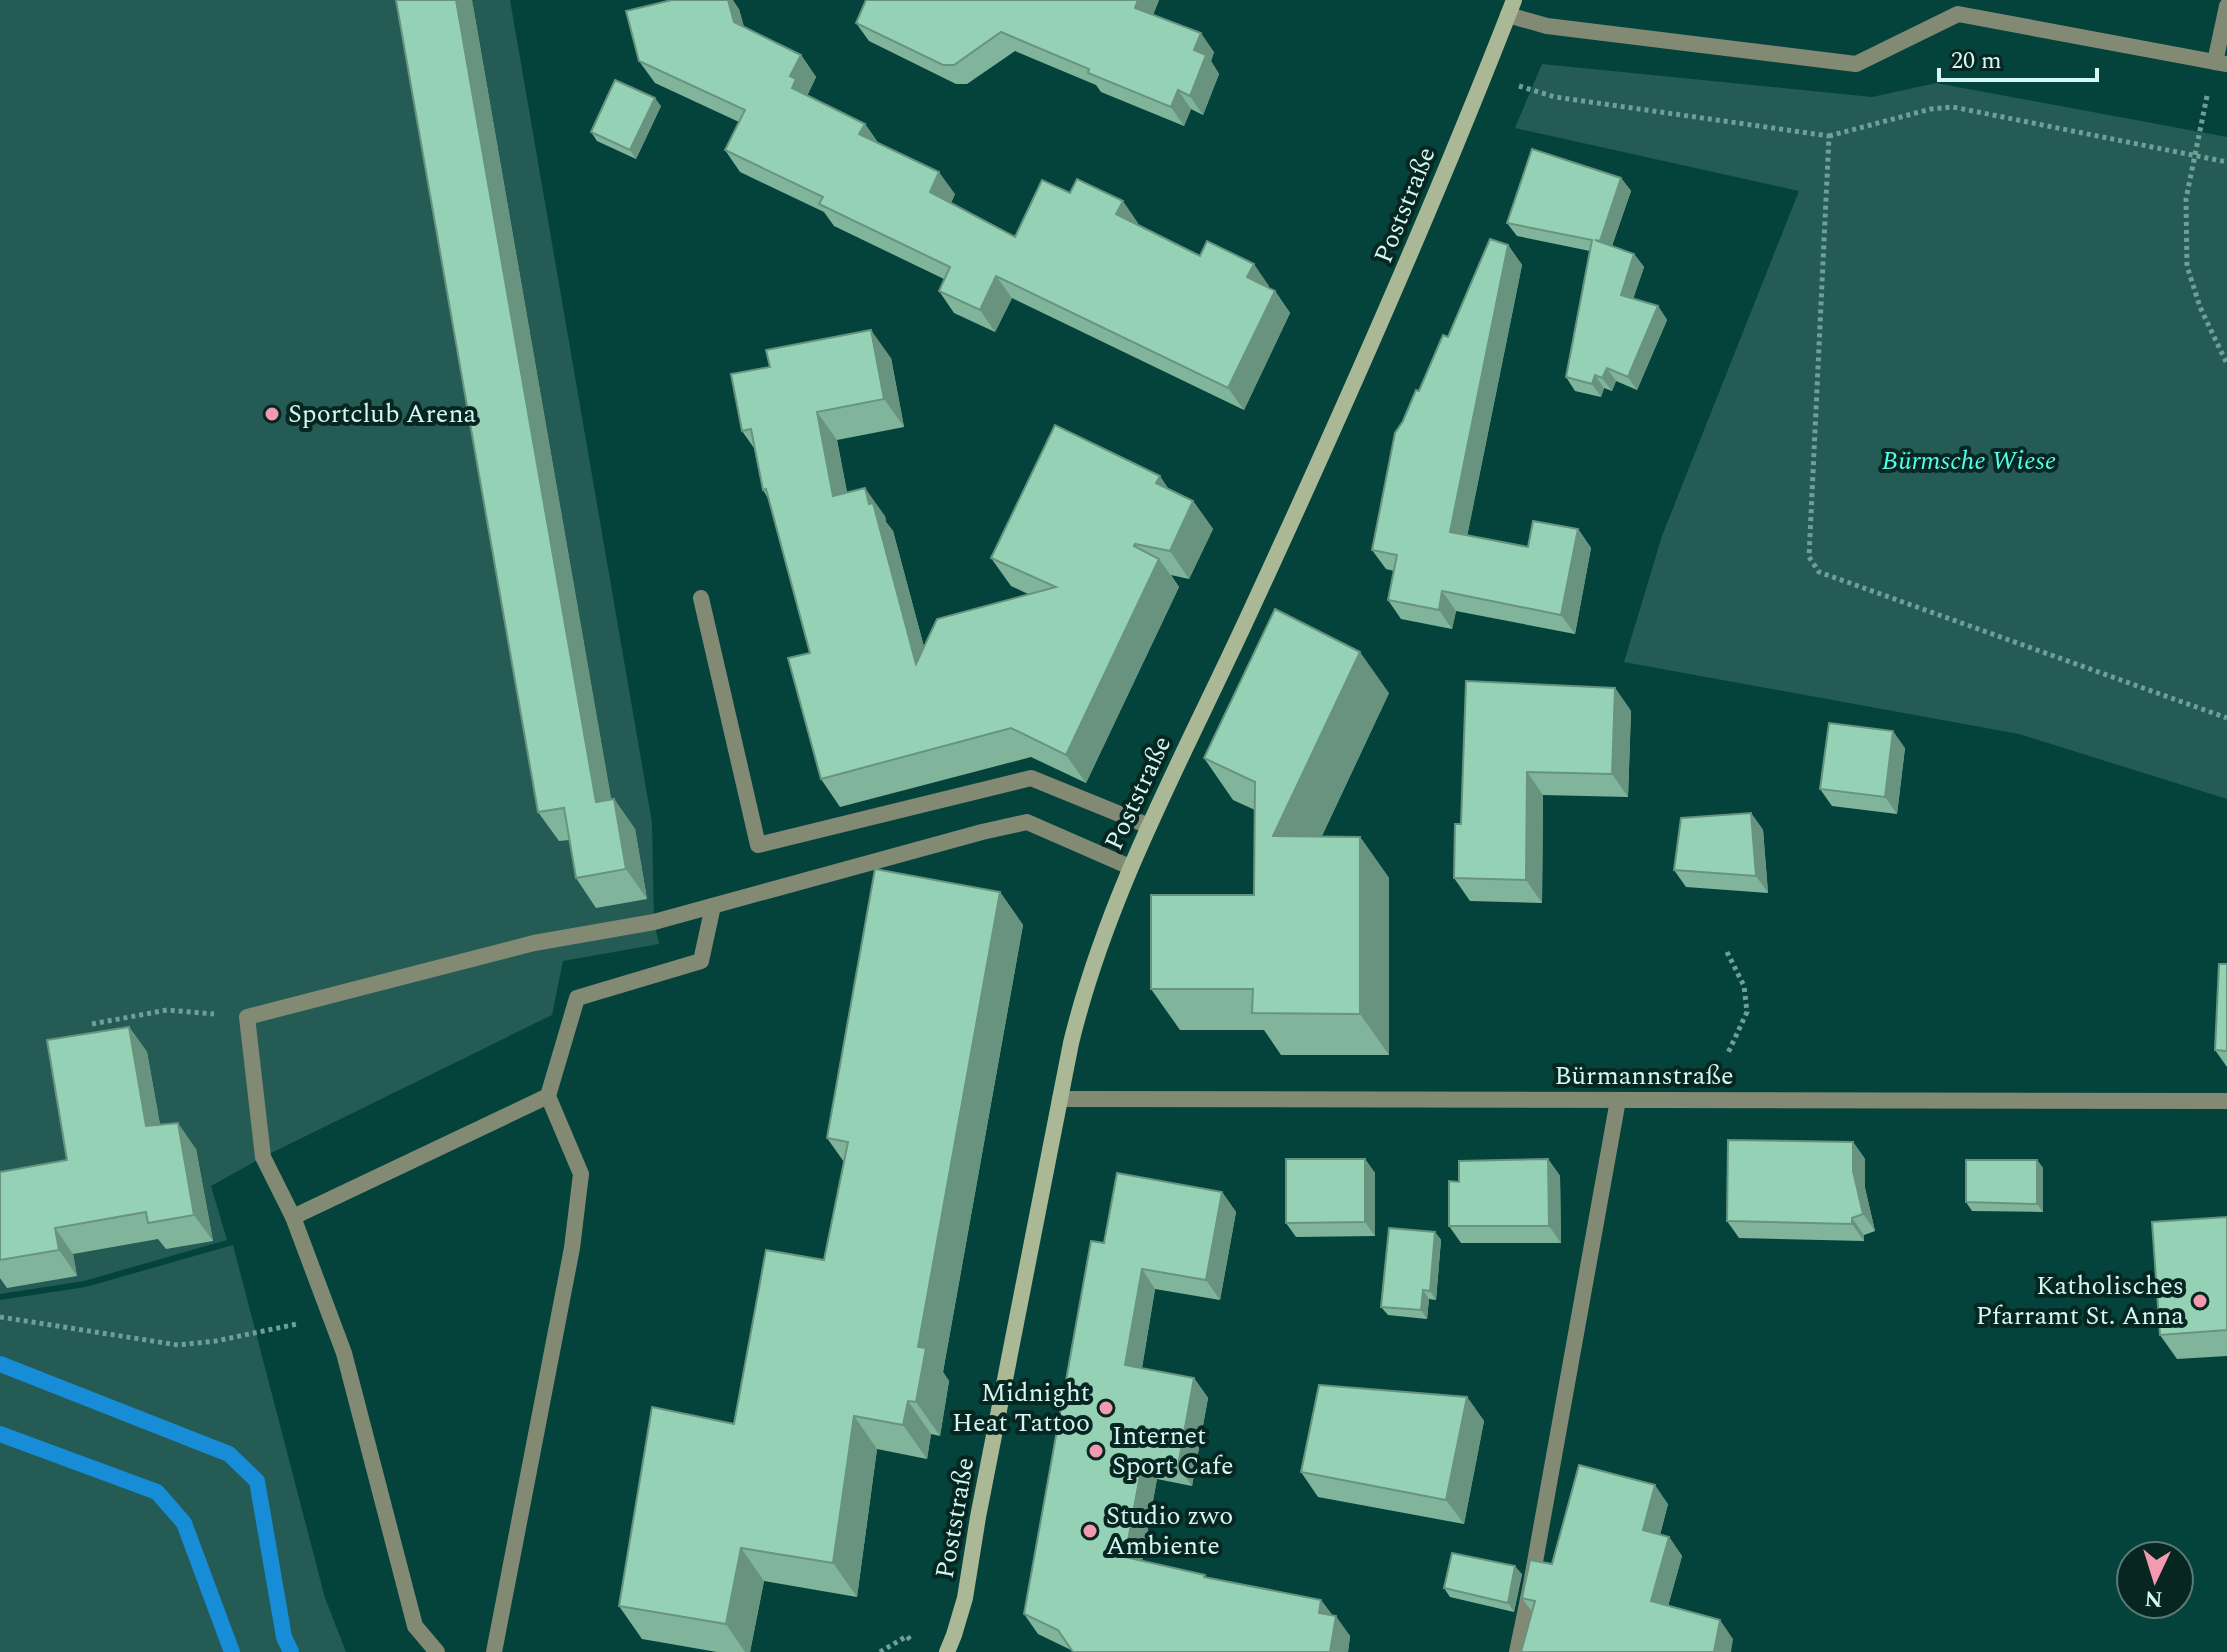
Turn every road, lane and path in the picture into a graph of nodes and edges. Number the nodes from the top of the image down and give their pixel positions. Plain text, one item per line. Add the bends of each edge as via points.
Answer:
1 (2227, 6) edge
2 (1511, 8) edge
3 (2221, 63) edge
4 (1484, 75) junction
5 (2201, 121) dead end
6 (1829, 136) junction
7 (2195, 156) junction
8 (2227, 162) edge
9 (2227, 364) edge
10 (701, 598) dead end
11 (2227, 718) edge
12 (1149, 826) junction
13 (1130, 867) junction
14 (713, 906) junction
15 (1727, 952) dead end
16 (247, 1017) junction
17 (92, 1024) dead end
18 (1728, 1053) dead end
19 (548, 1096) junction
20 (1060, 1099) junction
21 (1618, 1100) junction
22 (2227, 1101) edge
23 (293, 1217) junction
24 (0, 1317) edge
25 (329, 1317) junction
26 (914, 1644) dead end
27 (437, 1652) edge
28 (494, 1652) edge
29 (880, 1652) edge
30 (947, 1652) edge
31 (1517, 1652) edge

1 - 3 street
2 - 3 street via 1547,26 1856,64 1958,14
2 - 4 street, Poststraße
4 - 6 path via 1555,97
4 - 12 street, Poststraße via 1400,282
5 - 7 path
6 - 7 path via 1953,107
6 - 11 path via 1809,557 1819,572
7 - 8 path
7 - 9 path via 2186,199 2187,266
10 - 12 street via 758,845 1031,778
12 - 13 street, Poststraße
13 - 14 street via 1027,822
13 - 20 street, Poststraße via 1082,997
14 - 16 street via 534,943
14 - 19 street via 701,961 577,998
15 - 18 path via 1744,986 1747,1012
16 - 17 path via 167,1010
16 - 23 street via 263,1157
19 - 23 street
19 - 28 street via 581,1174 572,1248
20 - 21 street, Bürmannstraße
20 - 30 street, Poststraße via 965,1598
21 - 22 street, Bürmannstraße
21 - 31 street
23 - 25 street
24 - 25 path via 178,1345
25 - 27 street via 344,1353 415,1626
26 - 29 path via 907,1636

